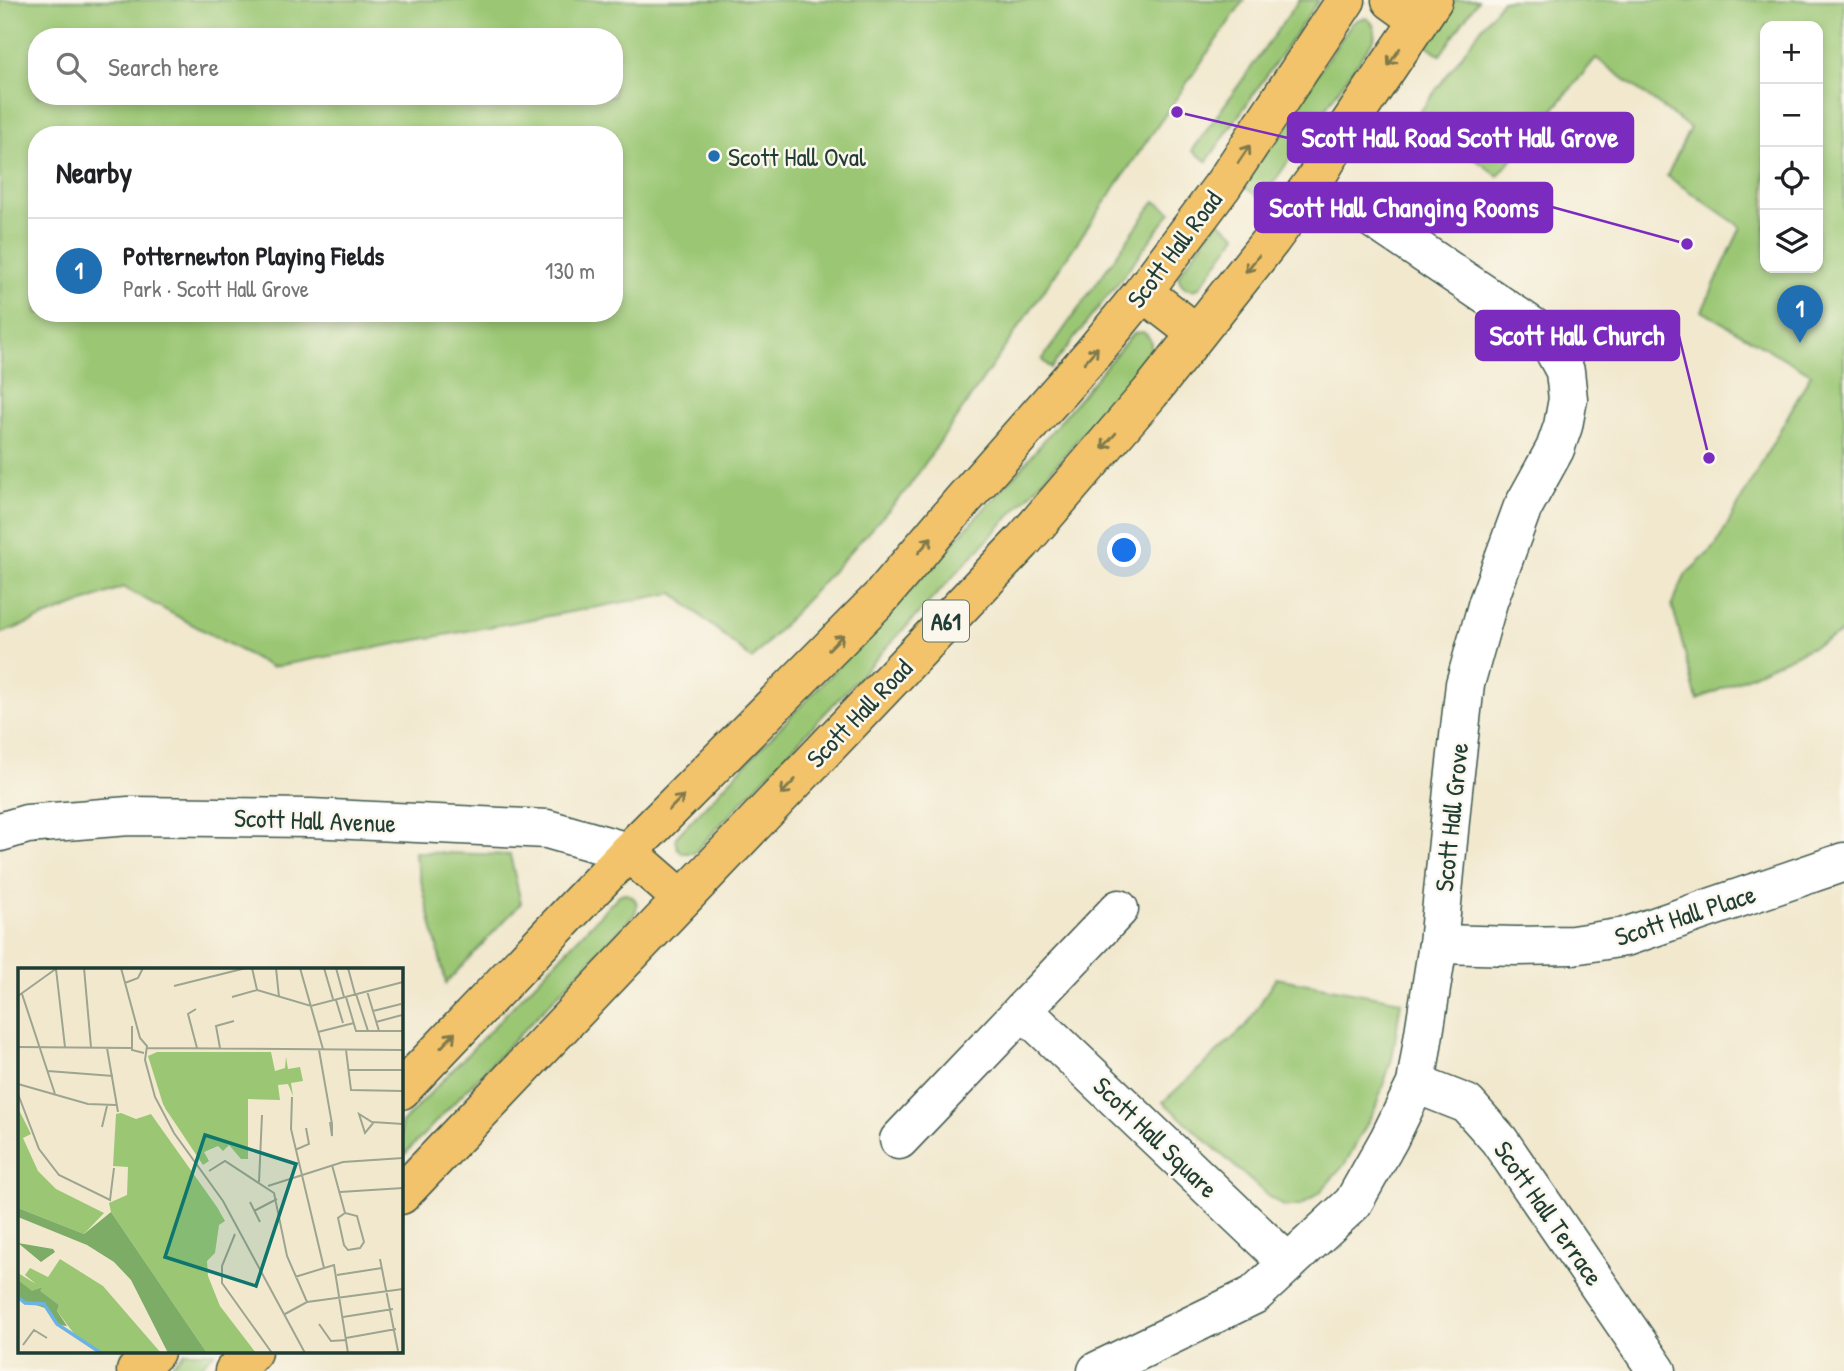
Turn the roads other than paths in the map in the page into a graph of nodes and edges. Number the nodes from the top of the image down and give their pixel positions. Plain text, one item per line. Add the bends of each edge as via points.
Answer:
1 (1346, 0) edge
2 (1414, 7) edge
3 (1373, 219) dead end
4 (1143, 292) junction
5 (1196, 333) junction
6 (0, 832) edge
7 (628, 852) junction
8 (1844, 862) edge
9 (682, 899) junction
10 (1119, 909) dead end
11 (1438, 944) junction
12 (1023, 1010) junction
13 (1416, 1084) junction
14 (402, 1089) edge
15 (899, 1140) dead end
16 (402, 1194) edge
17 (1288, 1263) junction
18 (153, 1354) edge
19 (250, 1354) edge
20 (136, 1371) edge
21 (234, 1371) edge
22 (1097, 1371) edge
23 (1657, 1371) edge

4 -> 1 highway, Scott Hall Road / A61 via 1223,186
2 -> 5 highway, Scott Hall Road / A61 via 1314,181
3 - 11 street, Scott Hall Grove via 1533,327 1552,347 1565,371 1569,399 1555,449 1522,509 1488,602 1465,684
4 - 5 highway
7 -> 4 highway, Scott Hall Road / A61 via 881,597
5 -> 9 highway, Scott Hall Road / A61 via 1022,542
6 - 7 street, Scott Hall Avenue via 27,824 129,816 310,818 547,829
7 - 9 highway
14 -> 7 highway, Scott Hall Road / A61
8 - 11 street, Scott Hall Place via 1625,937 1573,945
9 - 16 highway, Scott Hall Road / A61
10 - 12 street
11 - 13 street, Scott Hall Grove
12 - 15 street
12 - 17 street, Scott Hall Square
13 - 17 street, Scott Hall Grove via 1353,1203
13 - 23 street, Scott Hall Terrace via 1467,1104 1499,1140
17 - 22 street, Scott Hall Grove via 1254,1296
18 - 20 highway
19 - 21 highway

